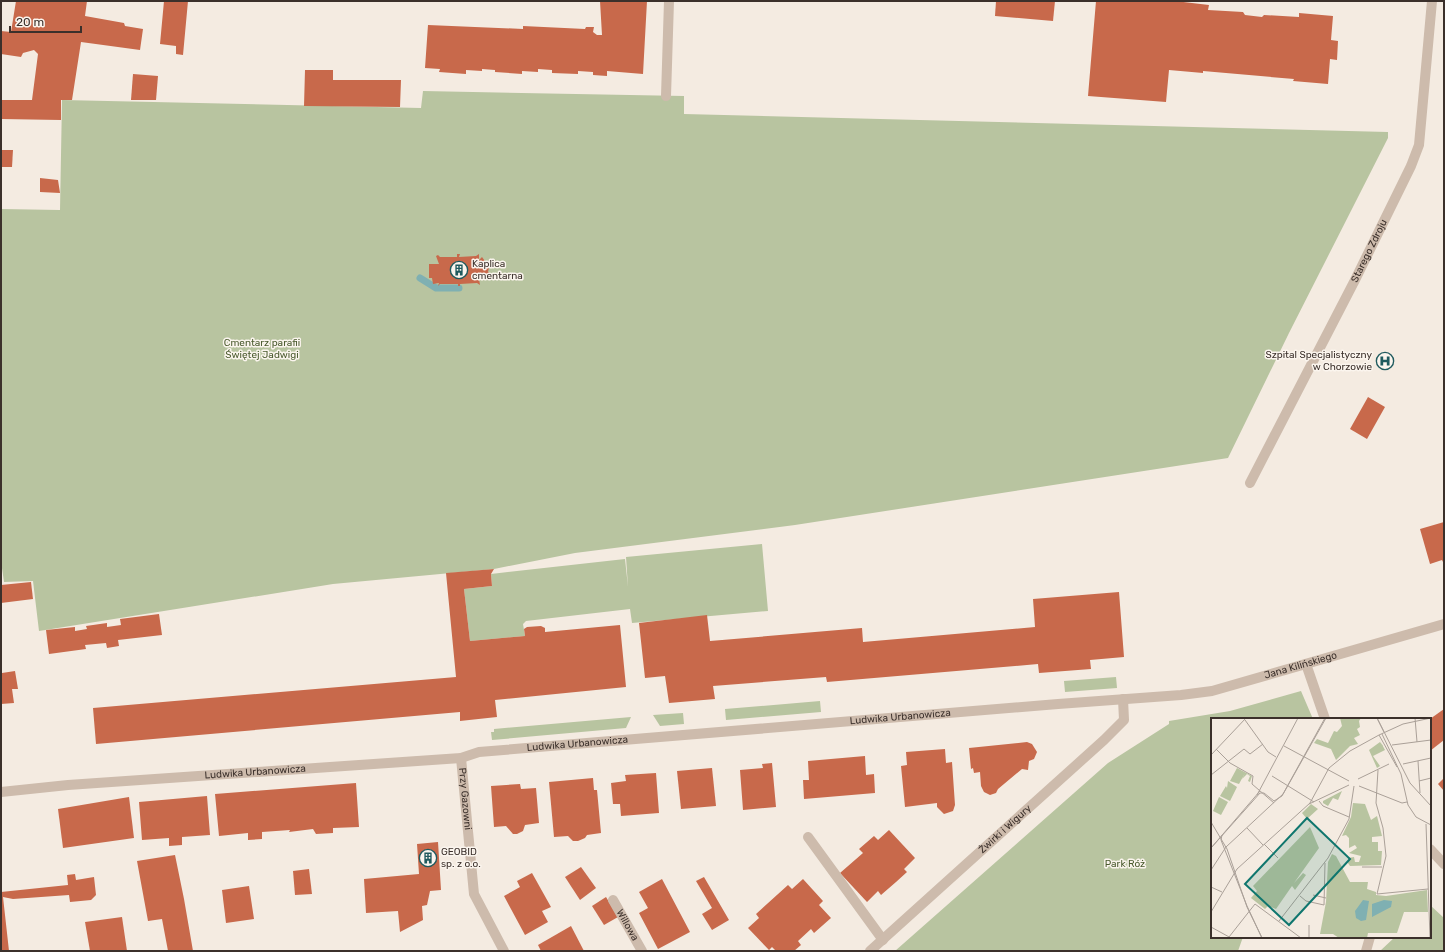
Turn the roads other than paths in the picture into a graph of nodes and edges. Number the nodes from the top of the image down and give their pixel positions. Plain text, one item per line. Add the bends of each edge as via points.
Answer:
1 (669, 1) edge
2 (1432, 1) edge
3 (666, 96) dead end
4 (1250, 483) dead end
5 (1444, 624) edge
6 (1306, 664) junction
7 (1154, 697) joint
8 (1123, 699) junction
9 (1325, 718) edge
10 (461, 758) junction
11 (1, 792) edge
12 (808, 836) dead end
13 (1431, 850) edge
14 (1444, 864) edge
15 (613, 900) dead end
16 (1370, 938) edge
17 (883, 940) junction
18 (504, 951) edge
19 (642, 951) edge
20 (870, 951) edge
21 (1366, 951) edge

1 - 3 street
2 - 4 street, Starego Zdroju via 1419,144 1411,166
5 - 6 street, Jana Kilińskiego
6 - 7 street, Jana Kilińskiego via 1212,691
6 - 9 street
7 - 8 street, Ludwika Urbanowicza
8 - 10 street, Ludwika Urbanowicza via 484,751
8 - 17 street, Żwirki i Wigury via 1124,720
10 - 11 street, Ludwika Urbanowicza via 76,784
10 - 18 street, Przy Gazowni via 474,894
12 - 17 street
13 - 14 street
15 - 19 street, Willowa
16 - 21 street
17 - 20 street, Żwirki i Wigury

